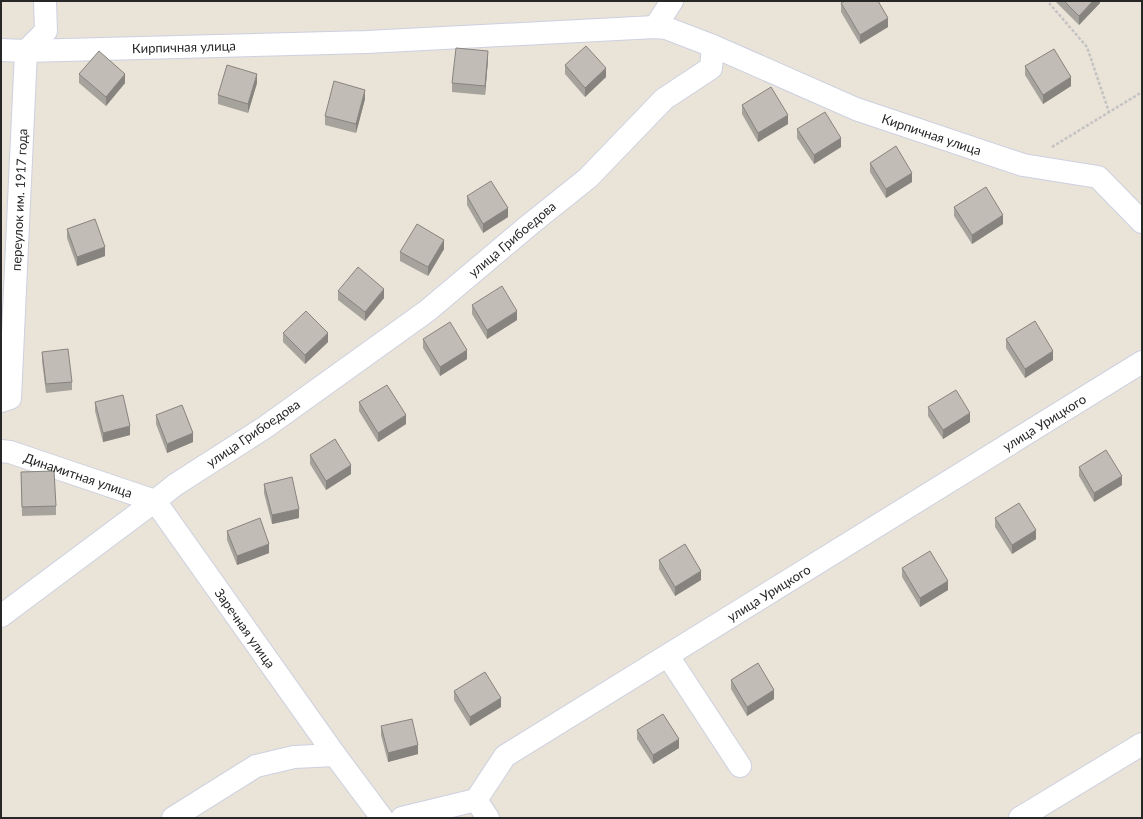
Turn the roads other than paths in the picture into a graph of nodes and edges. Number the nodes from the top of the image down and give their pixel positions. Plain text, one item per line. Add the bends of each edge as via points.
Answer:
1 (45, 1) edge
2 (672, 1) edge
3 (655, 27) junction
4 (712, 46) junction
5 (1, 50) edge
6 (26, 51) junction
7 (1142, 222) edge
8 (1142, 362) edge
9 (1, 401) edge
10 (1, 451) edge
11 (155, 501) junction
12 (1, 616) edge
13 (668, 656) junction
14 (1142, 744) edge
15 (335, 755) junction
16 (740, 766) dead end
17 (482, 809) edge
18 (173, 818) edge
19 (382, 818) edge
20 (402, 818) edge
21 (1020, 818) edge

1 - 6 street via 46,31
2 - 3 street
3 - 4 street via 666,28
3 - 6 street, Кирпичная улица via 367,42
4 - 7 street, Кирпичная улица via 856,110 1022,165 1098,177
4 - 11 street, улица Грибоедова via 711,68 664,99 588,178 427,311 264,428 175,485
5 - 6 street, Кирпичная улица
6 - 9 street, переулок им. 1917 года via 10,398
8 - 13 street, улица Урицкого
10 - 11 street, Динамитная улица
11 - 12 street, улица Грибоедова
11 - 15 street, Заречная улица
13 - 16 street
13 - 17 street, улица Урицкого via 505,756
14 - 21 street
15 - 18 street via 294,757 256,766
15 - 19 street, Заречная улица
17 - 20 street, улица Урицкого

